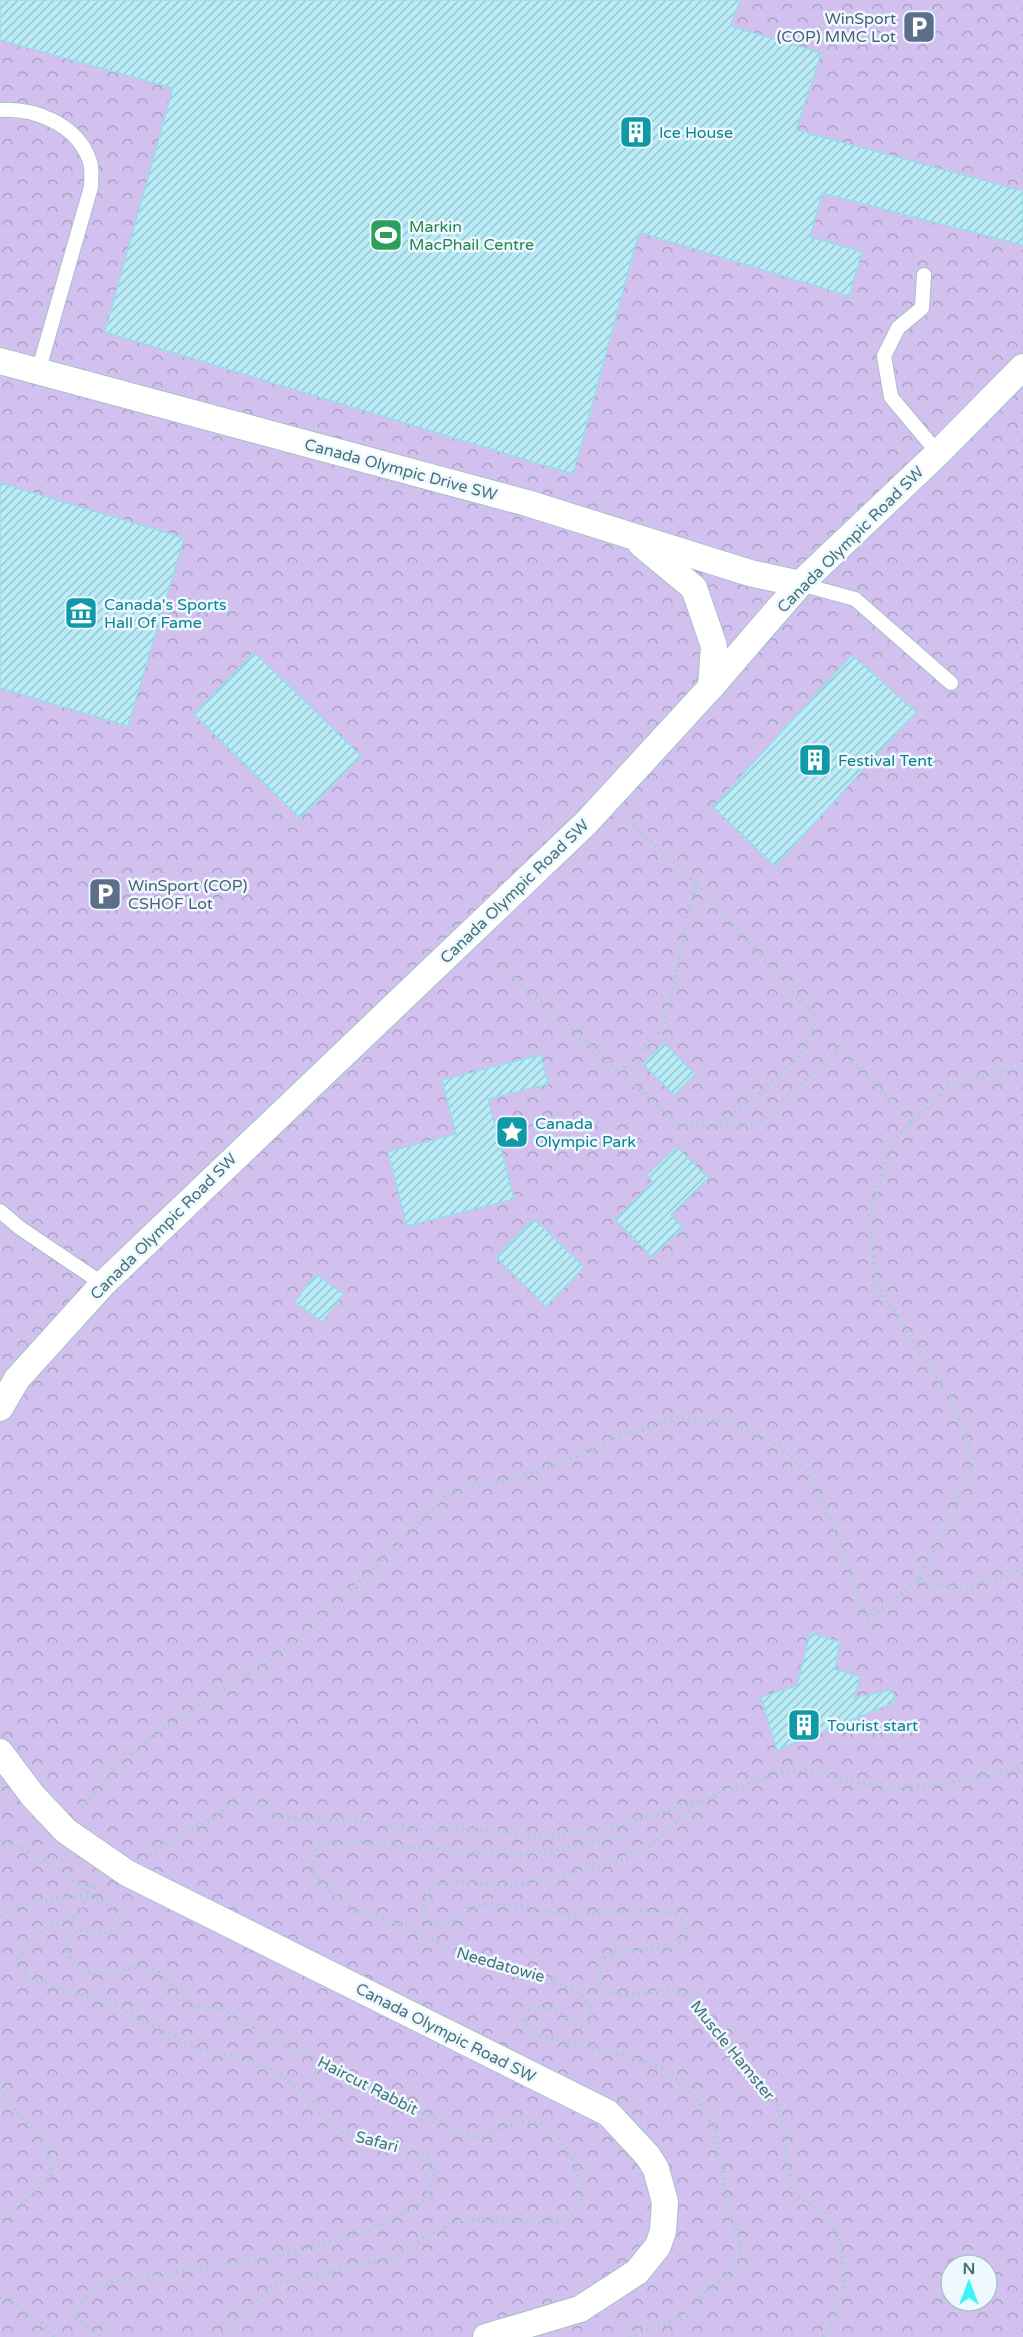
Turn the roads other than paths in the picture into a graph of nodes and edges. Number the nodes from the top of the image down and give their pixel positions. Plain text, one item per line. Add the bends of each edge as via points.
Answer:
1 (0, 110) edge
2 (924, 275) dead end
3 (0, 361) edge
4 (1023, 367) edge
5 (38, 372) junction
6 (938, 453) junction
7 (633, 538) junction
8 (800, 584) junction
9 (951, 683) dead end
10 (711, 687) junction
11 (0, 1211) edge
12 (103, 1284) junction
13 (0, 1408) edge
14 (0, 1752) edge
15 (486, 2337) edge

1 - 5 lane via 16,109 57,121 80,142 91,161 91,187
2 - 6 lane via 922,308 898,328 884,356 891,397
3 - 5 street, Canada Olympic Drive SW
4 - 6 street, Canada Olympic Road SW
5 - 7 street, Canada Olympic Drive SW via 527,503
6 - 8 street, Canada Olympic Road SW
7 - 8 street, Canada Olympic Drive SW
7 - 10 street via 694,588 714,646
8 - 9 lane via 855,599
8 - 10 street, Canada Olympic Road SW
10 - 12 street, Canada Olympic Road SW via 587,822
11 - 12 lane
12 - 13 street, Canada Olympic Road SW via 16,1378
14 - 15 street, Canada Olympic Road SW via 66,1831 127,1873 608,2114 648,2156 665,2202 663,2230 651,2258 637,2272 580,2309

